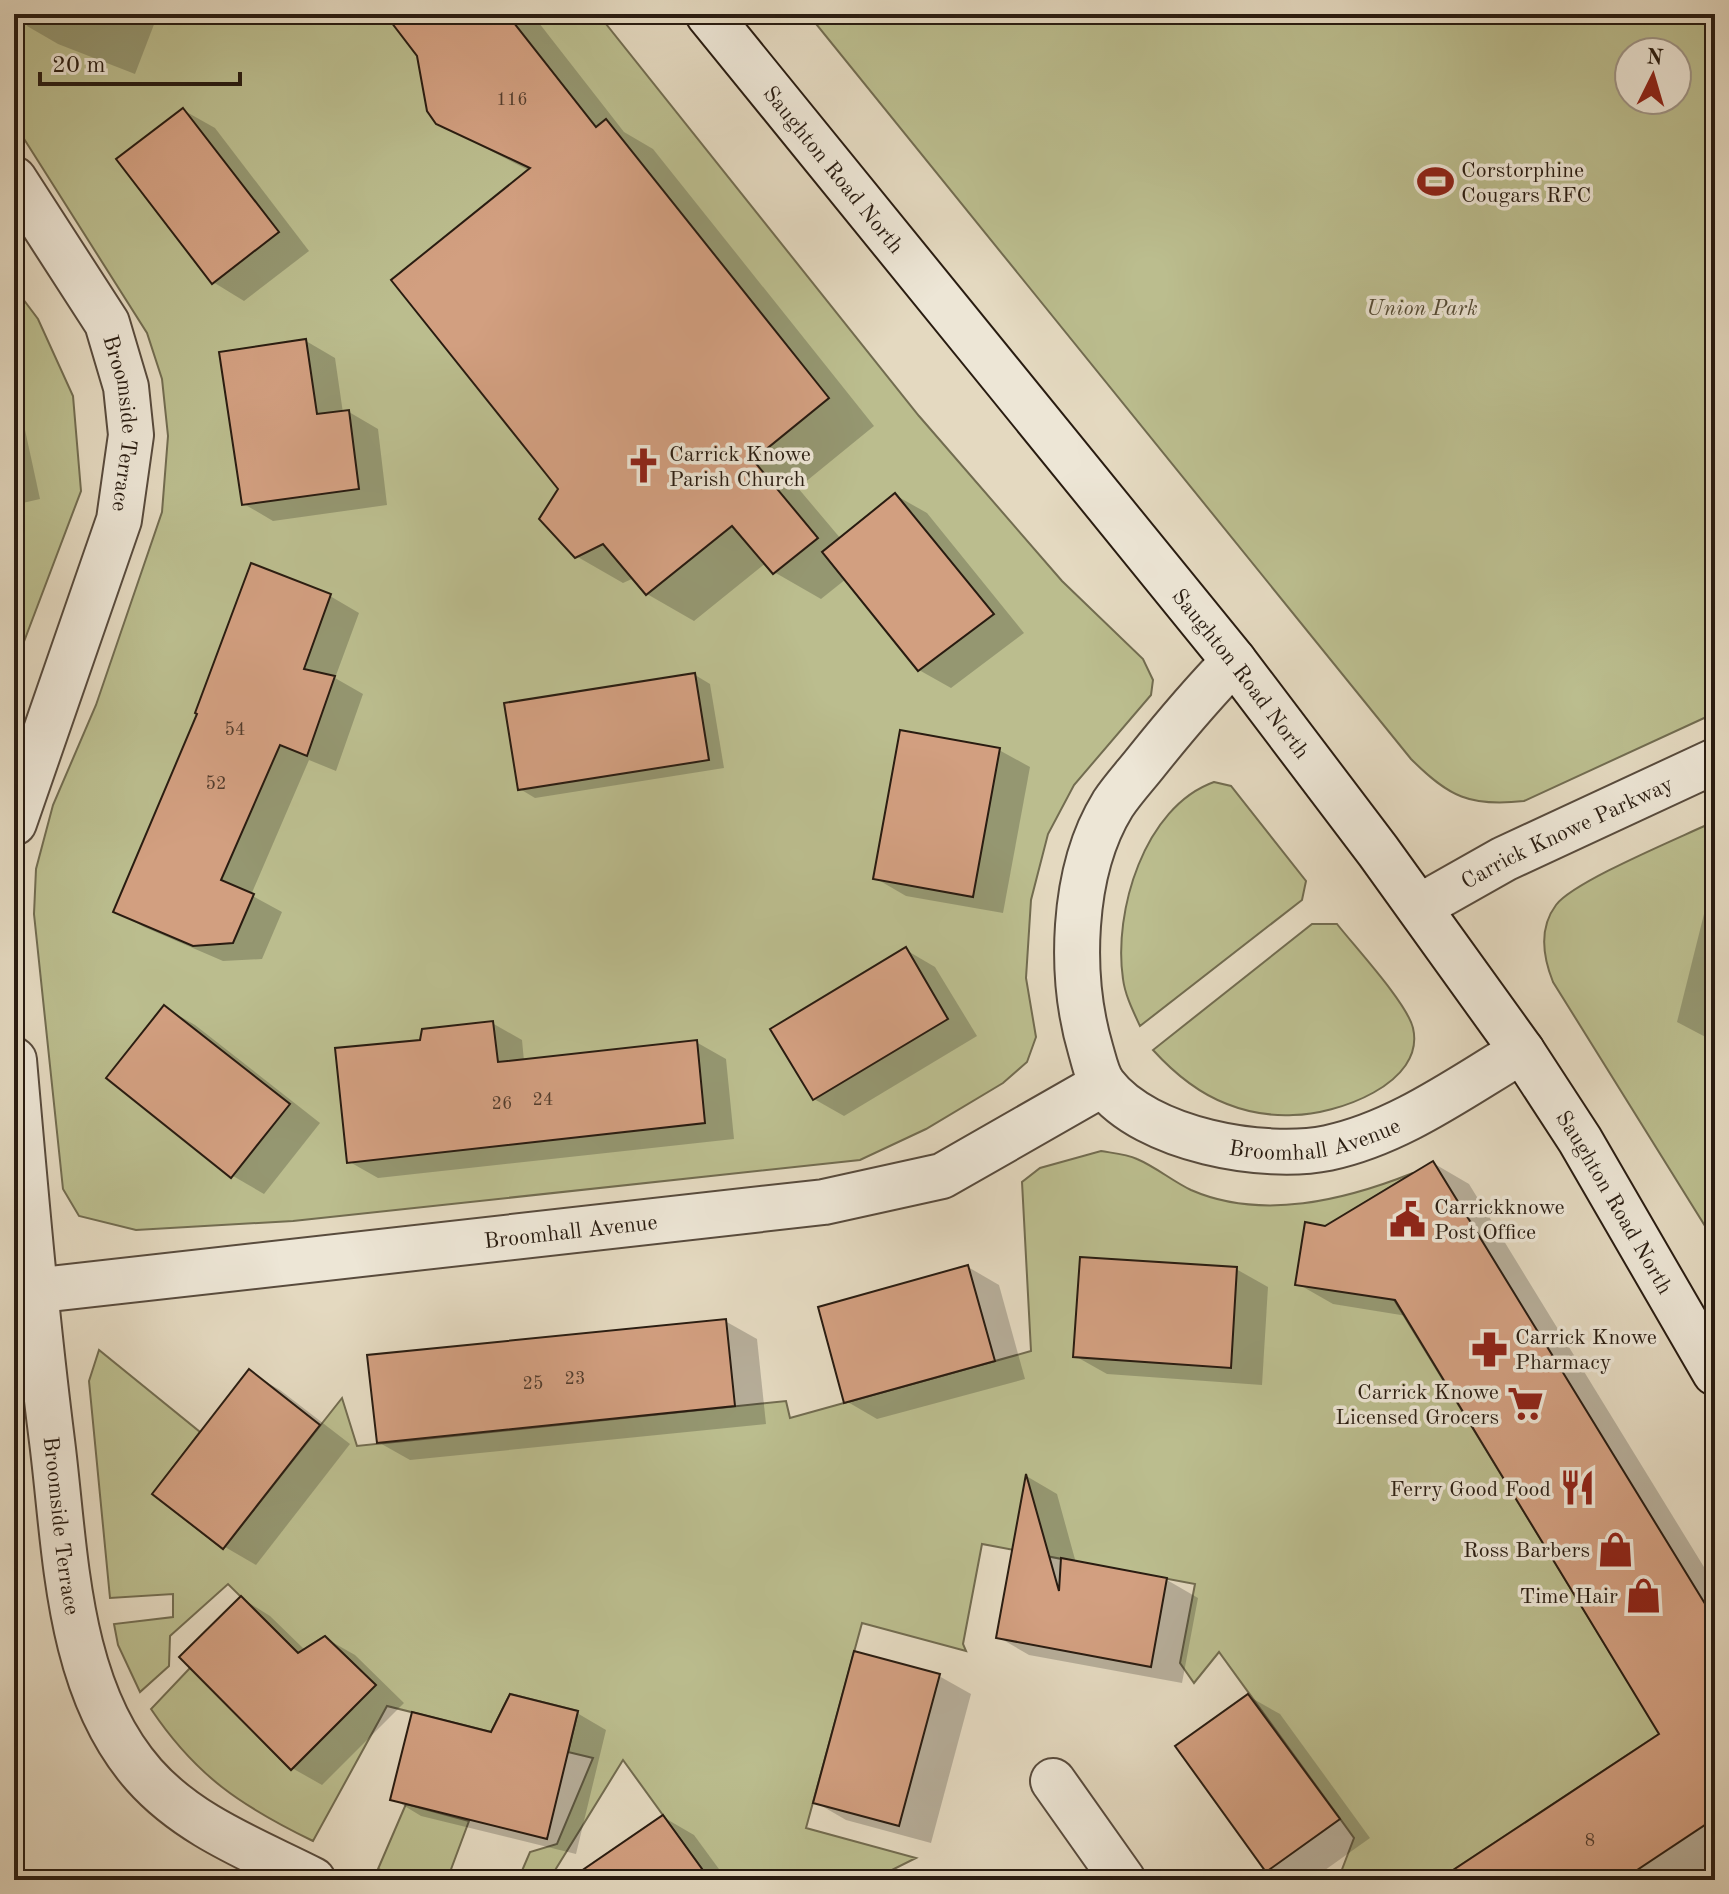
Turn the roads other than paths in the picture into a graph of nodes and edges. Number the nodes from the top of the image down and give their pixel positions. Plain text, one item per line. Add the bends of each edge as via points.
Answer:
1 (708, 14) edge
2 (14, 179) edge
3 (1234, 661) junction
4 (1715, 761) edge
5 (14, 823) edge
6 (1419, 907) junction
7 (1522, 1051) junction
8 (14, 1060) edge
9 (1103, 1084) junction
10 (24, 1292) edge
11 (1715, 1373) edge
12 (1053, 1781) dead end
13 (313, 1880) edge
14 (1123, 1880) edge

1 - 3 street, Saughton Road North
2 - 5 street, Broomside Terrace via 107,323 126,387 131,435 119,520
3 - 6 street, Saughton Road North
3 - 9 street via 1199,696 1113,804 1088,871 1077,969 1083,1019
4 - 6 street, Carrick Knowe Parkway via 1504,859
6 - 7 street, Saughton Road North
7 - 9 street, Broomhall Avenue via 1399,1123 1356,1141 1311,1150 1268,1152 1203,1141 1144,1116
7 - 11 street, Saughton Road North
8 - 10 street, Broomside Terrace
9 - 10 street, Broomhall Avenue via 942,1176 870,1194
10 - 13 street, Broomside Terrace via 77,1624 105,1712 141,1772 175,1805 207,1827
12 - 14 street

